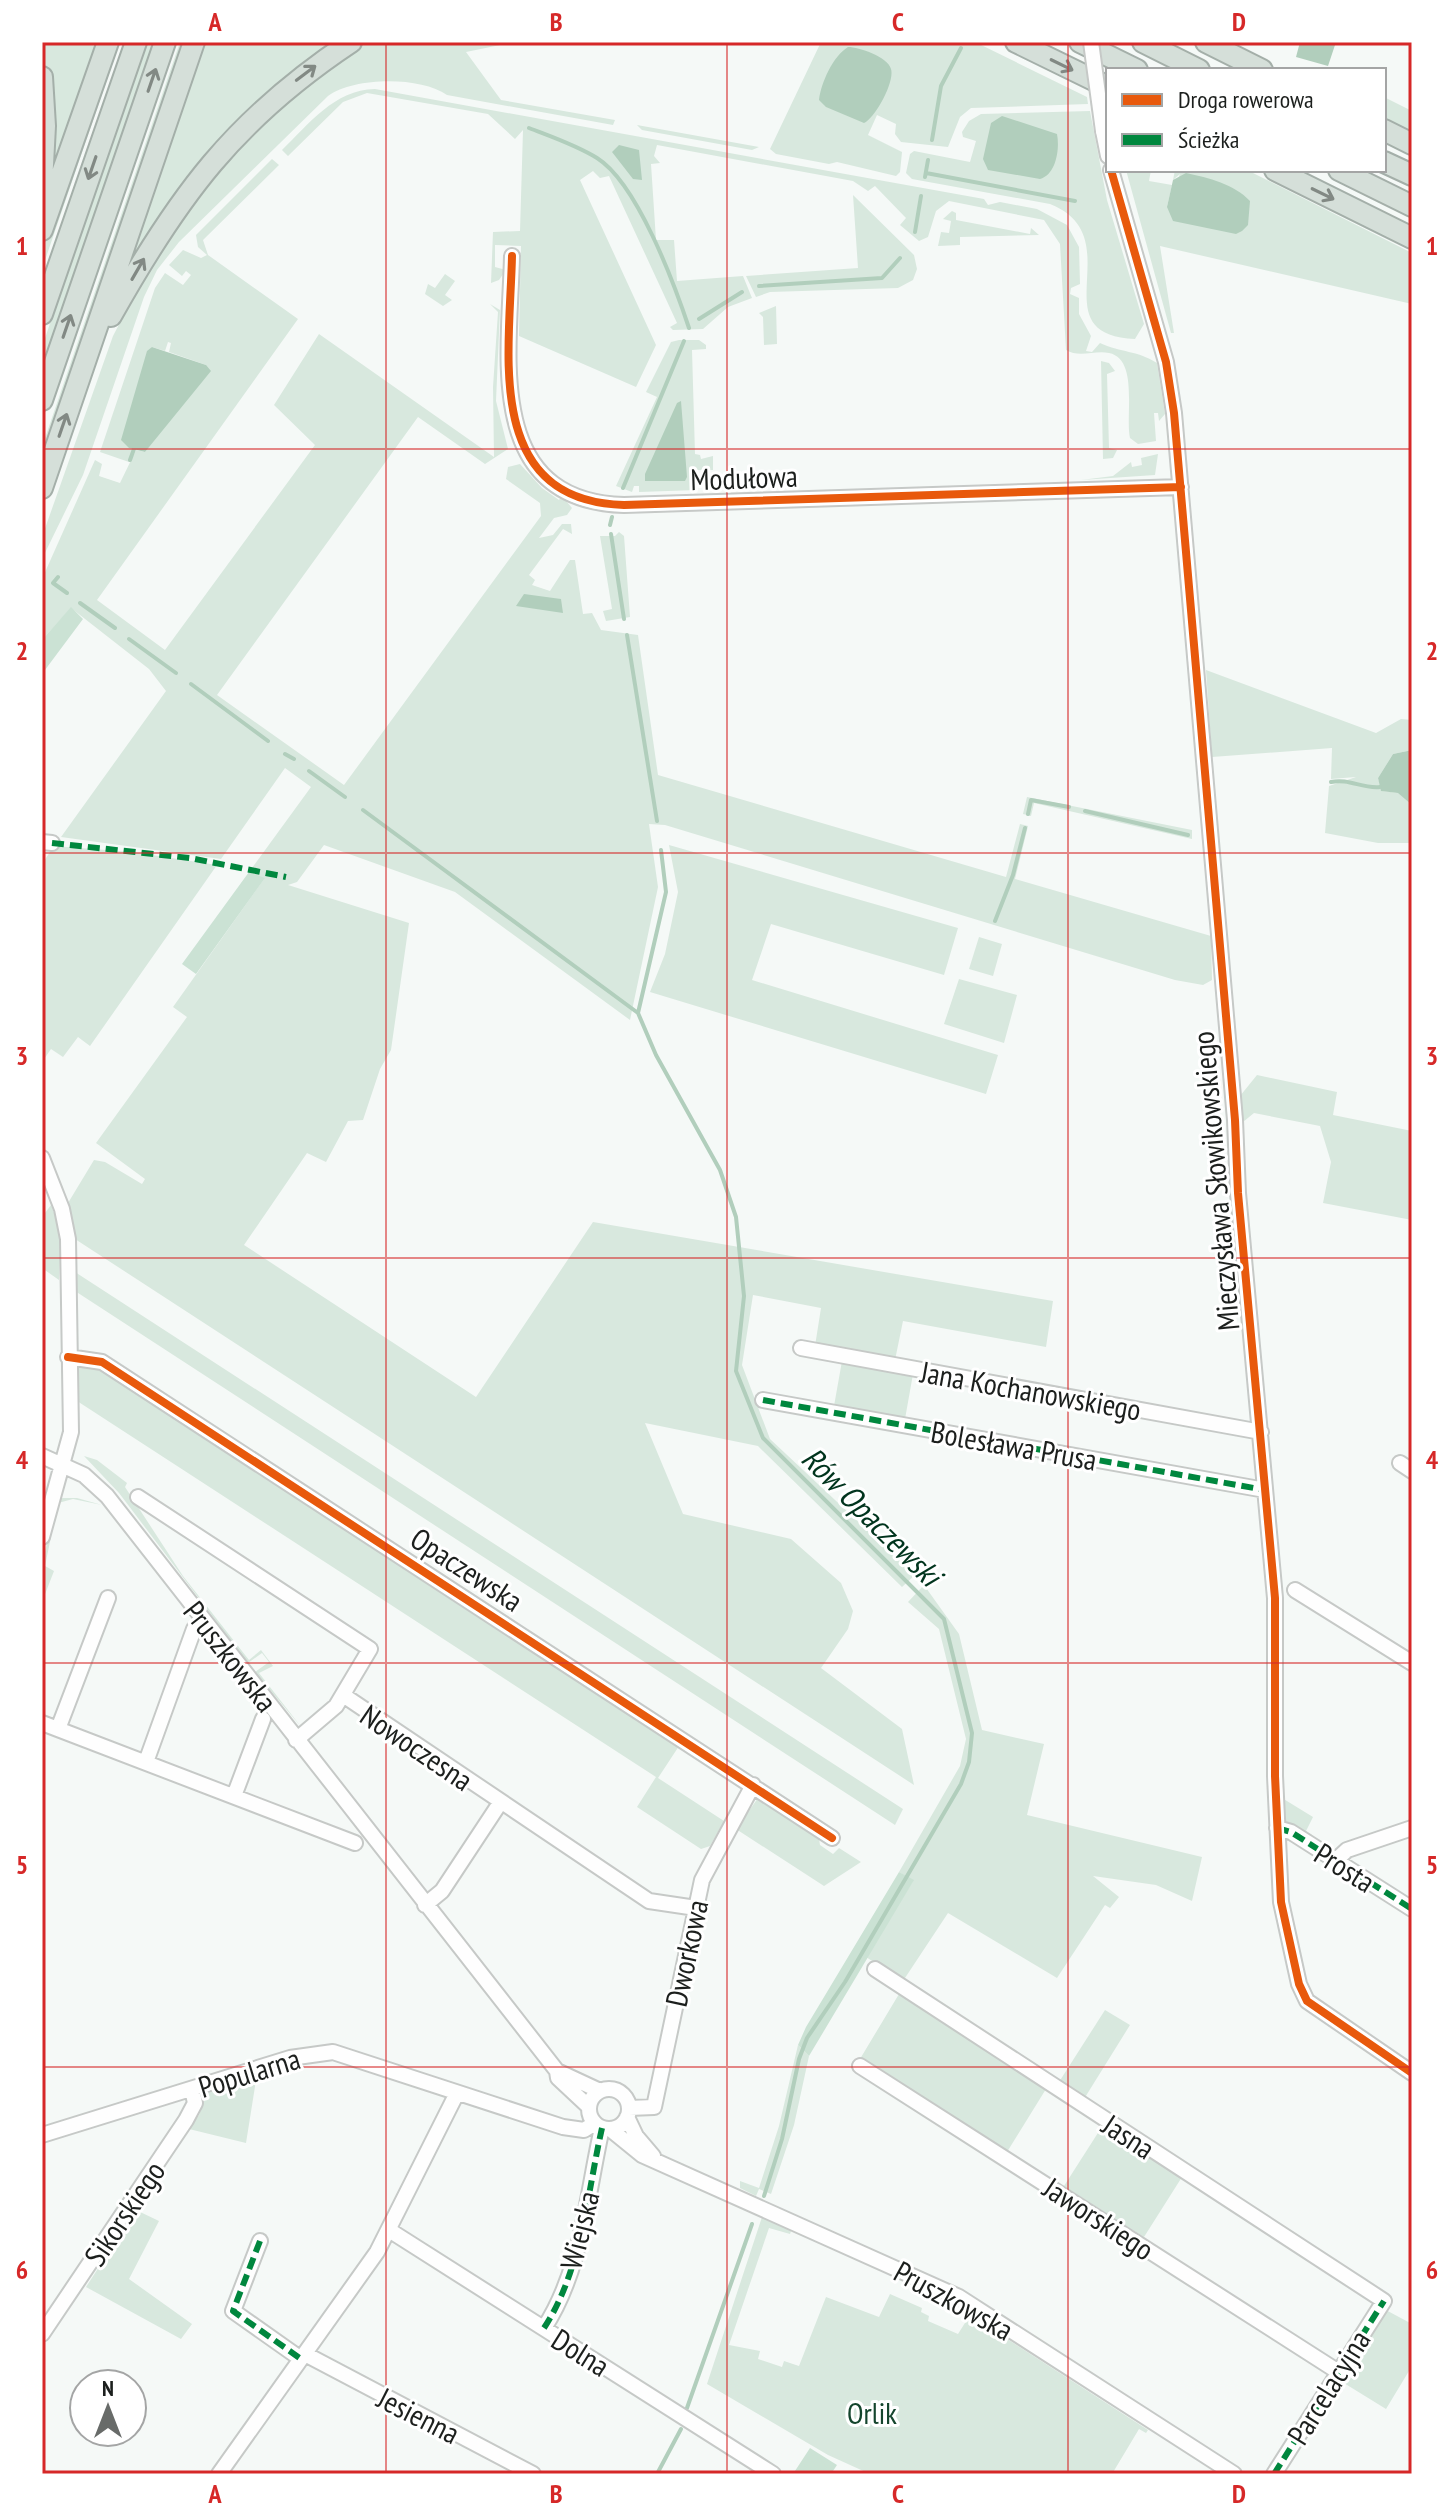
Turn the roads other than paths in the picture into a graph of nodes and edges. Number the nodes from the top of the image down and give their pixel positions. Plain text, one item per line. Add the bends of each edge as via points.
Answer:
1 (108, 42) edge
2 (136, 42) edge
3 (165, 42) edge
4 (194, 42) edge
5 (351, 42) edge
6 (1016, 42) edge
7 (1080, 42) edge
8 (1091, 42) edge
9 (1143, 42) edge
10 (1206, 42) edge
11 (1133, 68) edge
12 (1195, 68) edge
13 (1258, 68) edge
14 (42, 77) edge
15 (1106, 86) edge
16 (1386, 131) edge
17 (1412, 144) edge
18 (1106, 146) edge
19 (1386, 163) edge
20 (1112, 172) edge
21 (1279, 172) edge
22 (1343, 172) edge
23 (1412, 175) edge
24 (42, 184) edge
25 (1412, 206) edge
26 (42, 230) edge
27 (1412, 238) edge
28 (512, 256) dead end
29 (42, 314) edge
30 (85, 361) junction
31 (42, 400) edge
32 (1181, 487) junction
33 (42, 488) edge
34 (42, 1158) edge
35 (801, 1348) dead end
36 (68, 1357) junction
37 (763, 1400) dead end
38 (1261, 1432) junction
39 (42, 1456) edge
40 (63, 1464) junction
41 (1265, 1490) junction
42 (138, 1497) dead end
43 (42, 1537) edge
44 (1295, 1590) dead end
45 (108, 1598) dead end
46 (194, 1629) dead end
47 (1412, 1663) edge
48 (343, 1695) junction
49 (263, 1719) dead end
50 (42, 1723) edge
51 (58, 1729) junction
52 (296, 1740) junction
53 (146, 1762) junction
54 (753, 1785) junction
55 (234, 1796) junction
56 (500, 1803) junction
57 (1277, 1828) junction
58 (1412, 1828) edge
59 (832, 1838) dead end
60 (355, 1843) dead end
61 (1335, 1861) junction
62 (425, 1905) junction
63 (696, 1908) junction
64 (1412, 1909) edge
65 (875, 1969) dead end
66 (860, 2066) dead end
67 (557, 2071) junction
68 (1412, 2073) edge
69 (192, 2089) junction
70 (600, 2091) junction
71 (457, 2093) junction
72 (589, 2107) junction
73 (628, 2112) junction
74 (602, 2127) junction
75 (42, 2135) edge
76 (655, 2159) junction
77 (389, 2230) junction
78 (260, 2241) dead end
79 (1384, 2301) joint
80 (544, 2328) junction
81 (42, 2334) edge
82 (303, 2356) junction
83 (1337, 2371) junction
84 (219, 2474) edge
85 (533, 2474) edge
86 (773, 2474) edge
87 (1234, 2474) edge
88 (1274, 2474) edge

1 - 26 highway
2 -> 29 highway
31 -> 3 highway
4 - 30 highway
30 -> 5 highway via 157,237 201,174 269,102
6 -> 15 highway
7 - 11 highway
8 - 18 street, bridge
9 - 12 highway
10 - 13 highway
14 - 24 highway
16 - 17 highway
19 - 23 highway
20 - 32 street, Mieczysława Słowikowskiego via 1167,368
21 -> 27 highway
22 - 25 highway
28 - 32 street, Modułowa via 508,394 516,431 550,479 589,499 624,505
33 -> 30 highway
32 - 38 street, Mieczysława Słowikowskiego
34 - 36 street via 68,1244
35 - 38 street, Jana Kochanowskiego
36 - 40 street via 71,1432
36 - 54 street, Opaczewska via 102,1362
37 - 41 street, Bolesława Prusa
38 - 41 street, Mieczysława Słowikowskiego
39 - 40 street, Pruszkowska
40 - 43 street
40 - 52 street, Pruszkowska via 107,1496
41 - 57 street, Mieczysława Słowikowskiego via 1275,1598
42 - 48 street, Nowoczesna via 368,1646 369,1656
44 - 47 street
45 - 51 street
46 - 53 street
48 - 52 street
48 - 56 street, Nowoczesna
49 - 55 street
50 - 51 street
51 - 53 street
52 - 62 street, Pruszkowska
53 - 55 street
54 - 59 street, Opaczewska
54 - 63 street, Dworkowa via 705,1872
55 - 60 street
56 - 62 street via 442,1891
56 - 63 street, Nowoczesna via 649,1901
57 - 61 street, Prosta
57 - 68 street, Mieczysława Słowikowskiego via 1281,1902 1305,1998 1318,2012
58 - 61 street via 1347,1850
61 - 64 street, Prosta
62 - 67 street, Pruszkowska
63 - 73 street, Dworkowa via 655,2105
65 - 79 street, Jasna
66 - 83 street, Jaworskiego
67 - 70 street, Pruszkowska
67 - 72 street, Pruszkowska
69 - 71 street, Popularna via 290,2058 333,2052
69 - 75 street, Popularna
69 - 81 street, Sikorskiego via 195,2103 186,2120
70 - 72 street
70 - 73 street via 619,2092
71 - 74 street, Popularna via 570,2128
71 - 77 street
72 - 74 street
73 - 74 street via 620,2125
73 - 76 street, Pruszkowska via 636,2136
74 - 76 street, Pruszkowska
74 - 80 street, Wiejska via 579,2240
76 - 87 street, Pruszkowska via 959,2297
77 - 80 street, Dolna
77 - 82 street
78 - 82 street, Jesienna via 233,2311
79 - 83 street, Parcelacyjna
80 - 86 street, Dolna
82 - 84 street
82 - 85 street, Jesienna
83 - 88 street, Parcelacyjna

